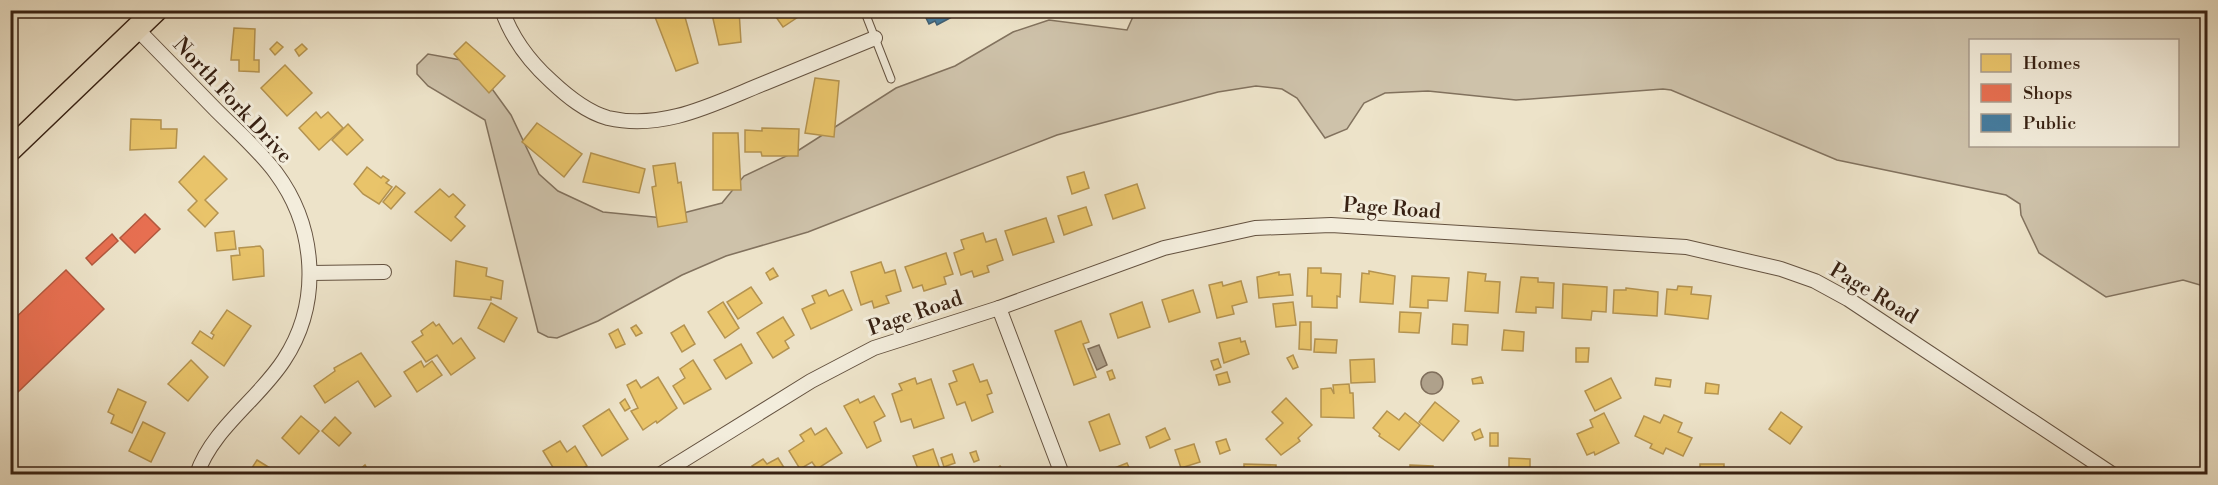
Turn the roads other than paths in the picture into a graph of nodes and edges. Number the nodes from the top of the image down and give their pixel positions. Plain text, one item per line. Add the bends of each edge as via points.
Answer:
1 (156, 10) edge
2 (502, 10) edge
3 (864, 10) edge
4 (137, 29) junction
5 (875, 38) junction
6 (891, 79) dead end
7 (10, 150) edge
8 (384, 272) dead end
9 (311, 273) junction
10 (999, 308) junction
11 (197, 474) edge
12 (661, 474) edge
13 (1062, 474) edge
14 (2112, 474) edge

1 - 4 main road
2 - 5 street via 508,28 525,54 566,95 606,117 627,121 648,122 699,110
3 - 5 lane
4 - 7 main road
4 - 9 street, North Fork Drive via 276,173 300,219 309,247
5 - 6 lane
8 - 9 street
9 - 11 street, North Fork Drive via 305,315 286,358 229,424
10 - 12 street, Page Road via 873,348 842,363
10 - 13 street
10 - 14 street, Page Road via 1164,248 1255,228 1331,225 1686,248 1746,259 1823,285 1884,321

